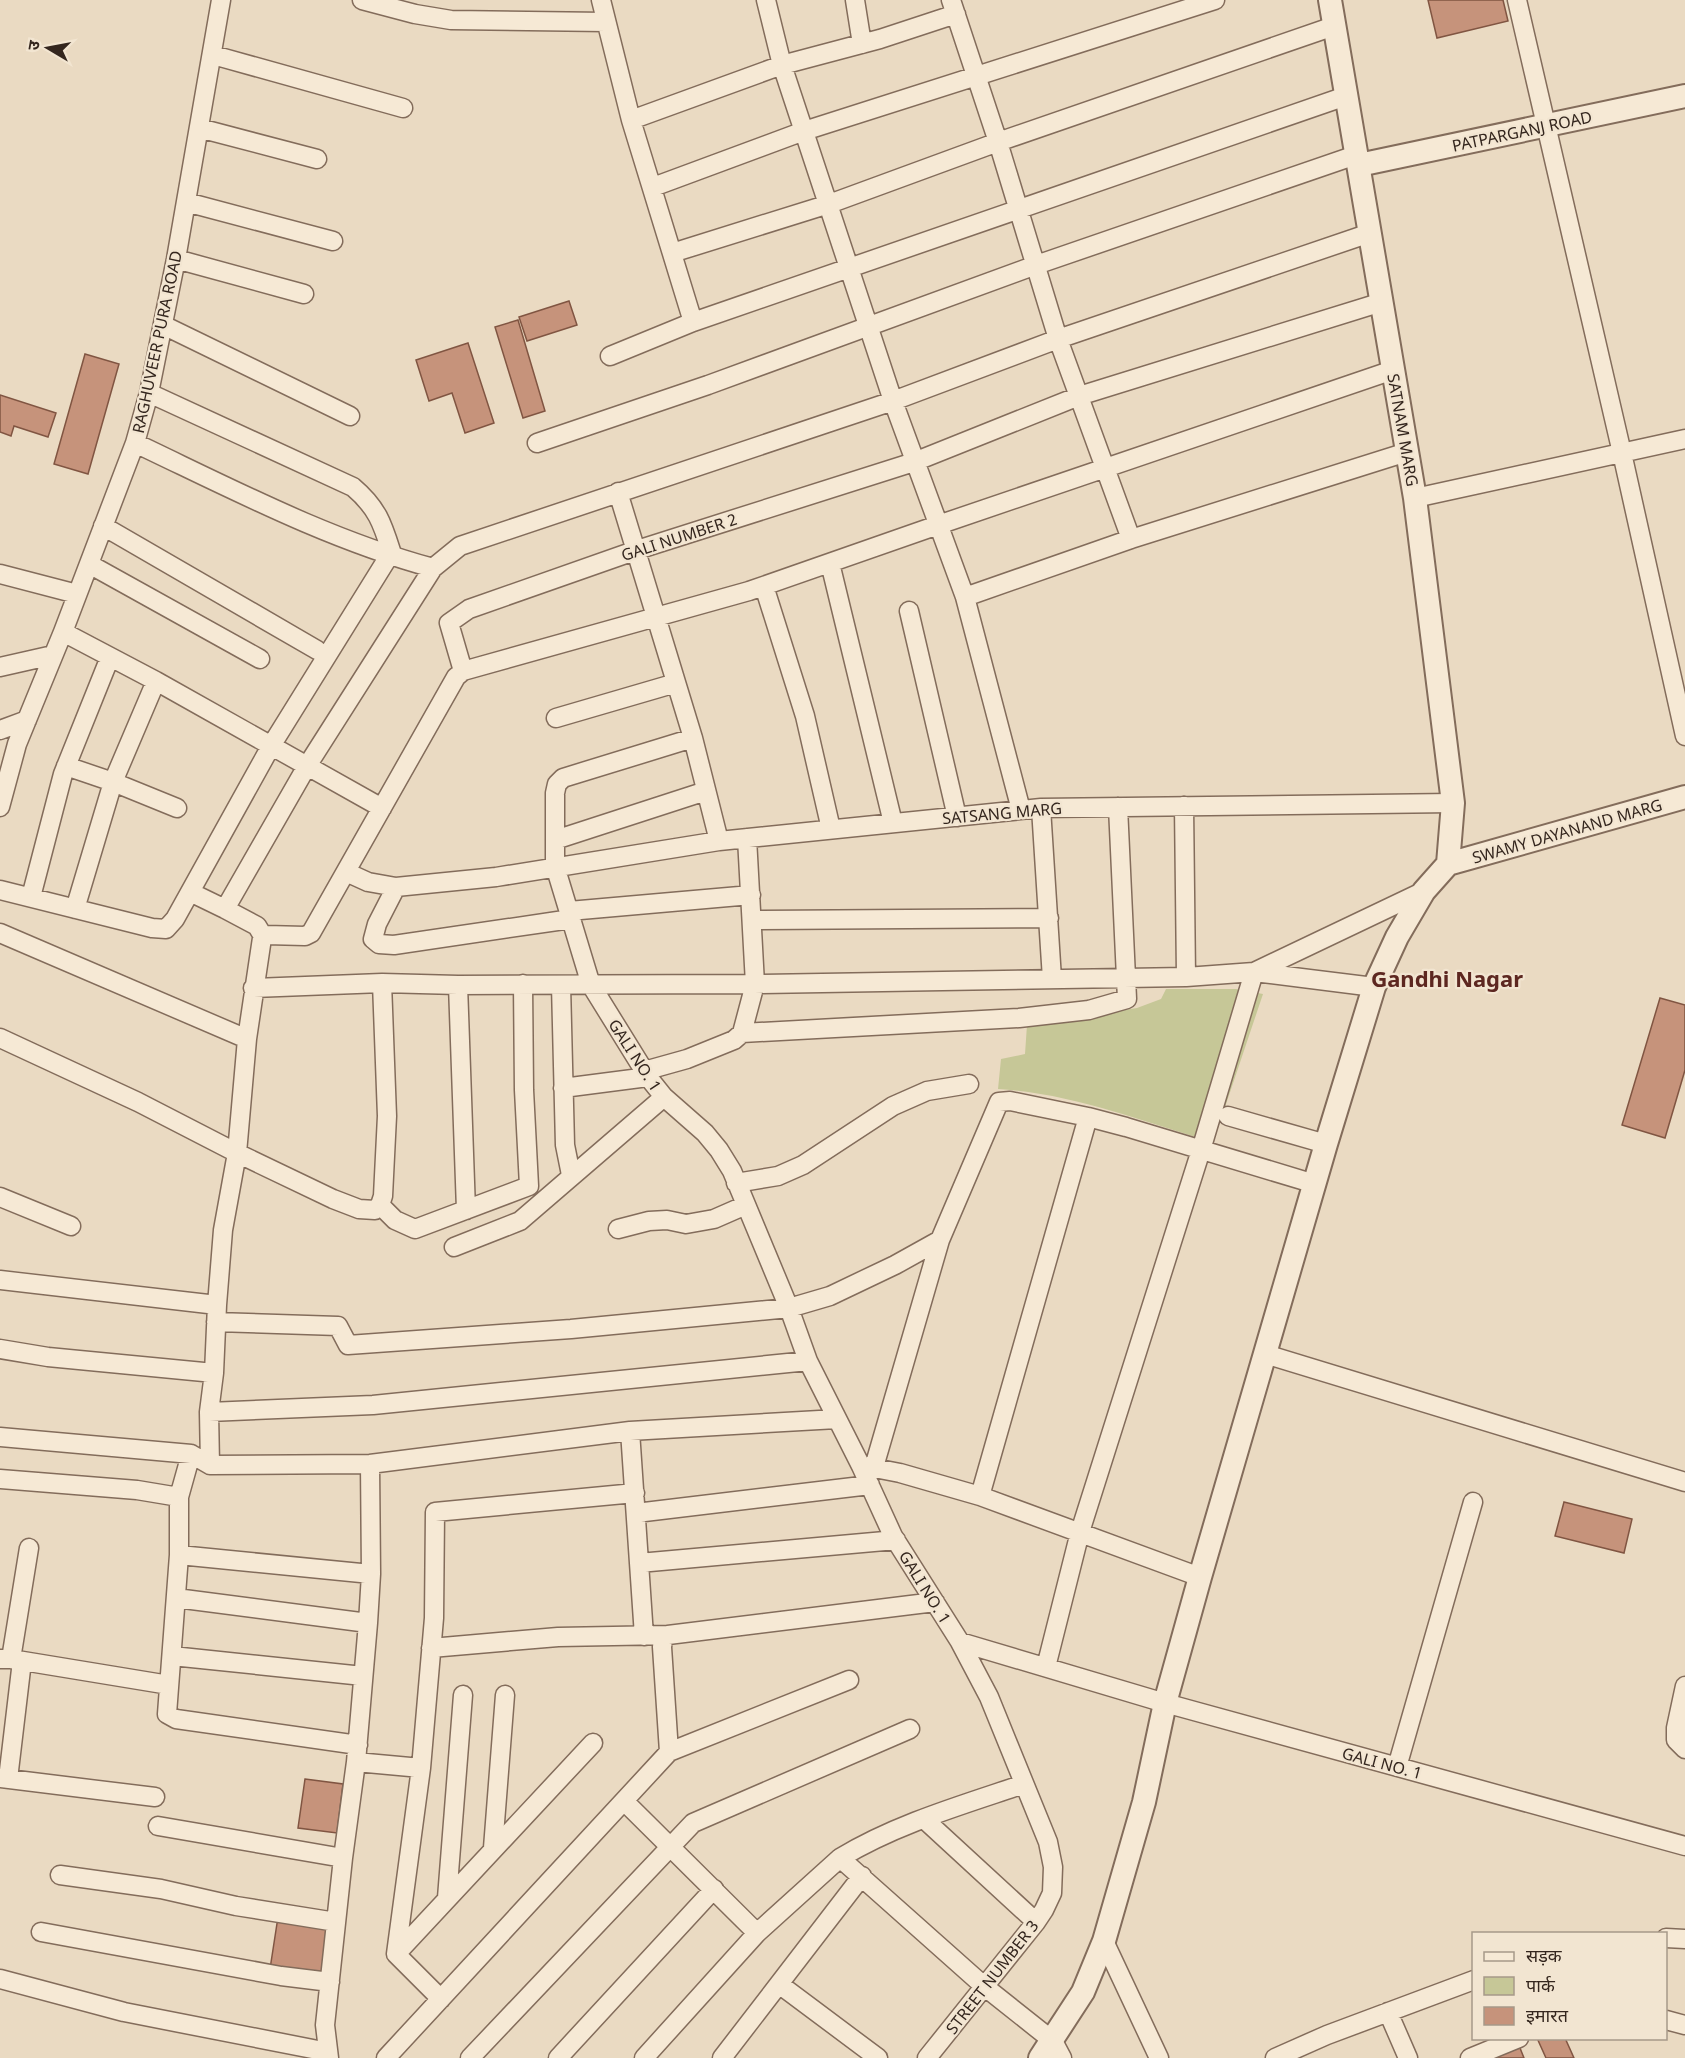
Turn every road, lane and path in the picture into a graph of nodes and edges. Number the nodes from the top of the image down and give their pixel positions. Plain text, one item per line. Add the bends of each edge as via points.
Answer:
1 (221, 0) edge
2 (362, 0) edge
3 (601, 0) edge
4 (766, 0) edge
5 (855, 0) edge
6 (1213, 0) edge
7 (1330, 0) edge
8 (1517, 0) edge
9 (954, 7) edge
10 (606, 22) junction
11 (1334, 26) junction
12 (862, 44) junction
13 (213, 55) junction
14 (782, 65) junction
15 (977, 77) junction
16 (1346, 96) junction
17 (1685, 96) edge
18 (403, 108) dead end
19 (632, 120) junction
20 (1545, 126) junction
21 (200, 128) junction
22 (804, 131) junction
23 (998, 142) junction
24 (317, 159) dead end
25 (1358, 160) junction
26 (653, 187) junction
27 (186, 202) junction
28 (829, 204) junction
29 (1017, 211) junction
30 (1370, 233) junction
31 (333, 241) dead end
32 (672, 253) junction
33 (176, 259) junction
34 (1036, 265) junction
35 (850, 269) junction
36 (304, 294) dead end
37 (1382, 302) junction
38 (693, 322) junction
39 (163, 325) junction
40 (869, 327) junction
41 (1058, 339) junction
42 (610, 356) dead end
43 (1393, 370) junction
44 (149, 393) junction
45 (1079, 396) junction
46 (893, 401) junction
47 (350, 416) dead end
48 (1685, 439) edge
49 (135, 443) junction
50 (537, 444) dead end
51 (1407, 452) junction
52 (1622, 453) junction
53 (914, 462) junction
54 (1106, 469) junction
55 (618, 492) junction
56 (1415, 498) junction
57 (938, 525) junction
58 (103, 526) junction
59 (1131, 539) junction
60 (637, 550) junction
61 (391, 556) junction
62 (830, 563) junction
63 (88, 564) junction
64 (434, 568) junction
65 (0, 574) edge
66 (764, 586) junction
67 (77, 594) junction
68 (965, 597) junction
69 (909, 611) dead end
70 (656, 617) junction
71 (63, 632) junction
72 (317, 650) dead end
73 (53, 655) junction
74 (110, 657) junction
75 (260, 659) dead end
76 (0, 667) edge
77 (463, 671) junction
78 (156, 681) junction
79 (675, 683) junction
80 (556, 718) dead end
81 (27, 720) junction
82 (0, 730) edge
83 (1685, 736) edge
84 (693, 738) junction
85 (271, 746) junction
86 (66, 766) junction
87 (307, 766) junction
88 (113, 782) junction
89 (706, 791) junction
90 (1685, 797) edge
91 (1453, 802) junction
92 (1184, 806) junction
93 (0, 807) edge
94 (1118, 807) junction
95 (177, 808) dead end
96 (382, 808) junction
97 (1041, 808) junction
98 (1021, 810) junction
99 (957, 817) junction
100 (893, 823) junction
101 (831, 829) junction
102 (747, 838) junction
103 (555, 840) junction
104 (719, 841) junction
105 (1448, 864) junction
106 (555, 866) junction
107 (346, 872) junction
108 (396, 887) junction
109 (0, 890) edge
110 (1424, 891) junction
111 (190, 892) junction
112 (751, 895) junction
113 (31, 897) junction
114 (75, 909) junction
115 (225, 909) junction
116 (570, 915) junction
117 (1049, 918) junction
118 (752, 920) junction
119 (0, 933) edge
120 (263, 936) junction
121 (1254, 972) junction
122 (1186, 977) junction
123 (1128, 978) junction
124 (1052, 979) junction
125 (382, 983) junction
126 (523, 984) junction
127 (756, 984) junction
128 (458, 985) junction
129 (561, 985) junction
130 (591, 985) junction
131 (1374, 987) junction
132 (254, 988) junction
133 (742, 1033) junction
134 (0, 1038) edge
135 (247, 1039) junction
136 (646, 1074) junction
137 (969, 1084) dead end
138 (563, 1088) junction
139 (664, 1097) junction
140 (1228, 1116) dead end
141 (1088, 1117) junction
142 (1326, 1144) junction
143 (1201, 1150) junction
144 (237, 1153) junction
145 (571, 1175) junction
146 (736, 1183) junction
147 (1315, 1185) junction
148 (0, 1197) edge
149 (380, 1205) junction
150 (746, 1205) junction
151 (466, 1210) junction
152 (71, 1226) dead end
153 (618, 1229) dead end
154 (940, 1240) junction
155 (454, 1247) dead end
156 (0, 1280) edge
157 (789, 1308) junction
158 (216, 1313) junction
159 (0, 1349) edge
160 (1265, 1354) junction
161 (808, 1361) junction
162 (214, 1373) junction
163 (209, 1412) junction
164 (837, 1419) junction
165 (630, 1431) junction
166 (0, 1437) edge
167 (191, 1454) junction
168 (370, 1464) junction
169 (210, 1465) junction
170 (868, 1467) junction
171 (0, 1479) edge
172 (1685, 1482) edge
173 (870, 1485) junction
174 (635, 1493) junction
175 (980, 1496) junction
176 (179, 1497) junction
177 (1473, 1502) dead end
178 (636, 1513) junction
179 (1080, 1532) junction
180 (896, 1540) junction
181 (29, 1548) dead end
182 (179, 1555) junction
183 (639, 1563) junction
184 (371, 1574) junction
185 (1200, 1578) junction
186 (176, 1598) junction
187 (934, 1602) junction
188 (368, 1623) junction
189 (668, 1635) junction
190 (644, 1636) junction
191 (960, 1642) junction
192 (431, 1648) junction
193 (172, 1656) junction
194 (11, 1660) edge
195 (1046, 1667) junction
196 (363, 1676) junction
197 (849, 1680) dead end
198 (169, 1685) junction
199 (1685, 1686) edge
200 (463, 1695) dead end
201 (505, 1695) dead end
202 (1162, 1718) junction
203 (910, 1729) dead end
204 (593, 1743) dead end
205 (1685, 1749) edge
206 (669, 1752) junction
207 (357, 1754) junction
208 (1397, 1767) junction
209 (421, 1768) junction
210 (4, 1778) edge
211 (1024, 1784) junction
212 (155, 1797) dead end
213 (624, 1801) junction
214 (924, 1819) junction
215 (158, 1826) dead end
216 (670, 1845) junction
217 (1685, 1846) edge
218 (493, 1848) junction
219 (343, 1858) junction
220 (840, 1858) junction
221 (60, 1875) dead end
222 (862, 1876) junction
223 (714, 1889) junction
224 (447, 1898) junction
225 (336, 1922) junction
226 (1036, 1922) junction
227 (41, 1932) dead end
228 (757, 1933) junction
229 (1667, 1938) edge
230 (1685, 1939) edge
231 (1104, 1941) junction
232 (396, 1954) junction
233 (0, 1979) edge
234 (1472, 1980) edge
235 (330, 1982) junction
236 (779, 1984) junction
237 (985, 1987) junction
238 (441, 1999) junction
239 (1388, 2012) junction
240 (1667, 2020) edge
241 (1685, 2025) edge
242 (1514, 2040) edge
243 (1052, 2052) edge
244 (328, 2055) edge
245 (386, 2058) edge
246 (470, 2058) edge
247 (558, 2058) edge
248 (644, 2058) edge
249 (722, 2058) edge
250 (878, 2058) edge
251 (927, 2058) edge
252 (1159, 2058) edge
253 (1275, 2058) edge
254 (1408, 2058) edge
255 (1470, 2058) edge

1 - 13 street, RAGHUVEER PURA ROAD
2 - 10 street via 451,20
3 - 10 street
4 - 14 street
5 - 12 street
6 - 15 street
7 - 11 street, SATNAM MARG
8 - 20 street
9 - 12 street
9 - 15 street
10 - 19 street
11 - 16 street, SATNAM MARG
11 - 23 street
12 - 14 street
13 - 18 street
13 - 21 street, RAGHUVEER PURA ROAD
14 - 19 street
14 - 22 street
15 - 22 street
15 - 23 street
16 - 25 street, SATNAM MARG
16 - 29 street
17 - 20 street, PATPARGANJ ROAD
19 - 26 street
20 - 25 street, PATPARGANJ ROAD
20 - 52 street
21 - 24 street
21 - 27 street, RAGHUVEER PURA ROAD
22 - 26 street
22 - 28 street
23 - 28 street
23 - 29 street
25 - 30 street, SATNAM MARG
25 - 34 street
26 - 32 street
27 - 31 street
27 - 33 street, RAGHUVEER PURA ROAD
28 - 32 street
28 - 35 street
29 - 34 street
29 - 35 street
30 - 37 street, SATNAM MARG
30 - 41 street
32 - 38 street
33 - 36 street
33 - 39 street, RAGHUVEER PURA ROAD
34 - 40 street
34 - 41 street
35 - 38 street
35 - 40 street
37 - 43 street, SATNAM MARG
37 - 45 street, GALI NUMBER 2
38 - 42 street
39 - 44 street, RAGHUVEER PURA ROAD
39 - 47 street
40 - 46 street
40 - 50 street
41 - 45 street
41 - 46 street
43 - 51 street, SATNAM MARG
43 - 54 street
44 - 49 street, RAGHUVEER PURA ROAD
44 - 61 street via 353,487 369,500 380,519
45 - 53 street, GALI NUMBER 2
45 - 54 street
46 - 53 street
46 - 55 street
48 - 52 street
49 - 58 street, RAGHUVEER PURA ROAD
49 - 61 street via 282,512
51 - 56 street, SATNAM MARG
51 - 59 street
52 - 56 street
52 - 83 street
53 - 57 street
53 - 60 street, GALI NUMBER 2
54 - 57 street
54 - 59 street
55 - 60 street
55 - 64 street via 475,540 449,554
56 - 91 street, SATNAM MARG
57 - 62 street
57 - 68 street
58 - 63 street, RAGHUVEER PURA ROAD
58 - 72 street
59 - 68 street
60 - 70 street
60 - 77 street, GALI NUMBER 2 via 469,609 449,623
61 - 64 street
61 - 85 street
62 - 66 street
62 - 100 street
63 - 67 street, RAGHUVEER PURA ROAD
63 - 75 street
64 - 87 street
65 - 67 street
66 - 70 street
66 - 101 street via 805,716
67 - 71 street, RAGHUVEER PURA ROAD
68 - 98 street
69 - 99 street
70 - 77 street
70 - 79 street
71 - 73 street, RAGHUVEER PURA ROAD
71 - 74 street
73 - 76 street
73 - 81 street, RAGHUVEER PURA ROAD
74 - 78 street
74 - 86 street
77 - 96 street
78 - 85 street
78 - 88 street
79 - 80 street
79 - 84 street
81 - 82 street
81 - 93 street, RAGHUVEER PURA ROAD
84 - 89 street
84 - 103 street, GALI NO. 1 via 563,778 555,793
85 - 87 street
85 - 111 street
86 - 88 street
86 - 113 street
87 - 96 street
87 - 115 street
88 - 95 street
88 - 114 street
89 - 103 street
89 - 104 street
90 - 105 street, SWAMY DAYANAND MARG
91 - 92 street, SATSANG MARG
91 - 105 street, SATNAM MARG
92 - 94 street, SATSANG MARG
92 - 122 street
94 - 97 street, SATSANG MARG
94 - 123 street
96 - 107 street
97 - 98 street, SATSANG MARG
97 - 117 street
98 - 99 street, SATSANG MARG
99 - 100 street, SATSANG MARG
100 - 101 street, SATSANG MARG
101 - 102 street, SATSANG MARG
102 - 104 street, SATSANG MARG
102 - 112 street
103 - 106 street, GALI NO. 1
104 - 106 street, SATSANG MARG
105 - 110 street
106 - 108 street, SATSANG MARG via 495,877
106 - 116 street, GALI NO. 1
107 - 108 street, SATSANG MARG via 368,882
107 - 120 street via 309,936
108 - 116 street via 377,924 373,939 379,944 394,945
109 - 113 street
110 - 121 street
110 - 131 street
111 - 114 street via 166,929
111 - 115 street
112 - 116 street
112 - 118 street
113 - 114 street
115 - 120 street via 257,926
116 - 130 street, GALI NO. 1
117 - 118 street
117 - 124 street
118 - 127 street
119 - 135 street
120 - 132 street
121 - 122 street
121 - 131 street
121 - 143 street
122 - 123 street
123 - 124 street
123 - 133 street via 1127,999 1089,1010 1020,1018
124 - 127 street
125 - 128 street
125 - 132 street
125 - 149 street via 387,1116
126 - 128 street
126 - 129 street
126 - 151 street via 529,1186
127 - 130 street
127 - 133 street
128 - 151 street
129 - 130 street
129 - 138 street
130 - 136 street, GALI NO. 1
131 - 142 street
132 - 135 street
133 - 136 street via 720,1046
134 - 144 street
135 - 144 street
136 - 138 street
136 - 139 street, GALI NO. 1
137 - 146 street via 927,1091 893,1106 804,1165 778,1176
138 - 145 street via 565,1145
139 - 145 street
139 - 146 street, GALI NO. 1 via 705,1133
140 - 142 street
141 - 143 street
141 - 154 street via 999,1102
141 - 175 street
142 - 147 street
143 - 147 street
143 - 179 street
144 - 149 street via 359,1209 375,1210
144 - 158 street
145 - 155 street via 520,1221
146 - 150 street, GALI NO. 1
147 - 160 street
148 - 152 street
149 - 151 street via 394,1220 415,1229
150 - 153 street via 714,1219 686,1224 658,1220
150 - 157 street, GALI NO. 1
154 - 157 street via 830,1296
154 - 170 street
156 - 158 street
157 - 158 street via 348,1345 338,1326
157 - 161 street, GALI NO. 1
158 - 162 street
159 - 162 street
160 - 172 street
160 - 185 street
161 - 163 street via 373,1405
161 - 164 street, GALI NO. 1
162 - 163 street
163 - 169 street
164 - 165 street
164 - 170 street, GALI NO. 1
165 - 168 street
165 - 174 street
166 - 167 street
167 - 169 street
167 - 176 street
168 - 169 street
168 - 184 street
170 - 173 street, GALI NO. 1
170 - 175 street
171 - 176 street
173 - 178 street
173 - 180 street, GALI NO. 1
174 - 178 street
174 - 192 street via 435,1512
175 - 179 street
176 - 182 street
177 - 208 street
178 - 183 street
179 - 185 street
179 - 195 street
180 - 183 street
180 - 187 street, GALI NO. 1
181 - 194 street
182 - 184 street
182 - 186 street
183 - 190 street
184 - 188 street
185 - 202 street
186 - 188 street
186 - 193 street
187 - 189 street
187 - 191 street, GALI NO. 1
188 - 196 street
189 - 190 street
189 - 206 street via 662,1647
190 - 192 street via 558,1637
191 - 195 street, GALI NO. 1
191 - 211 street via 989,1697
192 - 209 street
193 - 196 street
193 - 198 street
194 - 198 street
194 - 210 street
195 - 202 street, GALI NO. 1
196 - 207 street
197 - 206 street
198 - 207 street via 167,1714 171,1718
199 - 205 street via 1676,1728 1676,1740
200 - 224 street
201 - 218 street
202 - 208 street, GALI NO. 1
202 - 231 street via 1144,1803
203 - 216 street via 713,1813 693,1823
204 - 218 street
206 - 213 street
207 - 209 street
207 - 219 street
208 - 217 street, GALI NO. 1
209 - 232 street
210 - 212 street
211 - 214 street
211 - 226 street, STREET NUMBER 3 via 1053,1867 1052,1893
213 - 216 street
213 - 238 street
214 - 220 street via 865,1842
214 - 226 street
215 - 219 street
216 - 223 street
216 - 246 street
218 - 224 street
219 - 225 street
220 - 222 street
220 - 228 street
221 - 225 street via 161,1889
222 - 236 street
222 - 237 street
223 - 228 street
223 - 247 street
224 - 232 street
225 - 235 street
226 - 237 street, STREET NUMBER 3
227 - 235 street
228 - 248 street
229 - 230 street
231 - 243 street
231 - 252 street
232 - 238 street
233 - 244 street via 124,2012
234 - 239 street
235 - 244 street via 325,2025
236 - 249 street
236 - 250 street
237 - 243 street
237 - 251 street, STREET NUMBER 3
238 - 245 street
239 - 253 street
239 - 254 street
240 - 241 street
242 - 255 street

